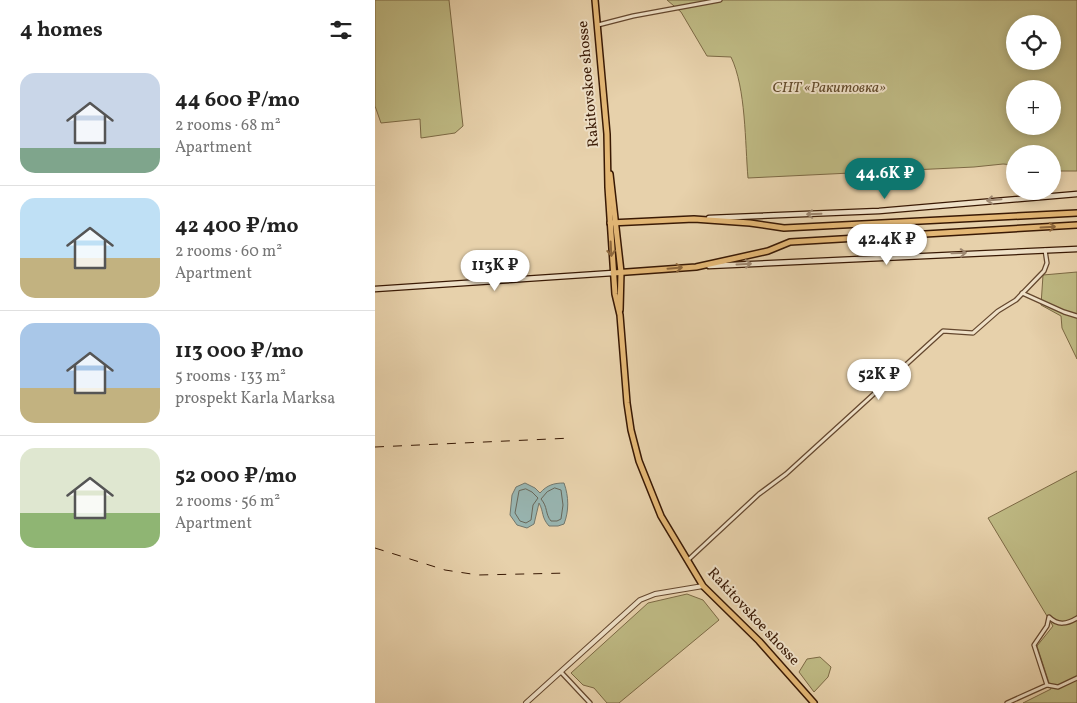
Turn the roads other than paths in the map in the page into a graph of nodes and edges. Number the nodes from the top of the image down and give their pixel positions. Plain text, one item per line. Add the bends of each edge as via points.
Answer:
1 (595, 0) edge
2 (720, 0) edge
3 (598, 25) junction
4 (608, 165) junction
5 (1077, 194) edge
6 (1077, 213) edge
7 (694, 219) junction
8 (610, 223) junction
9 (616, 223) junction
10 (1077, 225) edge
11 (1077, 249) edge
12 (1045, 250) junction
13 (696, 266) junction
14 (621, 272) junction
15 (613, 273) junction
16 (375, 289) edge
17 (1022, 293) junction
18 (620, 315) junction
19 (1077, 316) edge
20 (687, 560) junction
21 (703, 586) junction
22 (1077, 618) edge
23 (561, 672) junction
24 (1077, 678) edge
25 (1047, 685) junction
26 (526, 703) edge
27 (590, 703) edge
28 (813, 703) edge
29 (1007, 703) edge

1 - 3 main road, Rakitovskoe shosse
2 - 3 street
3 - 4 main road, Rakitovskoe shosse
4 - 8 main road, Rakitovskoe shosse
4 - 9 main road, Rakitovskoe shosse
5 -> 7 main road via 879,211
6 - 7 main road via 784,228
7 - 9 main road
8 - 9 main road
8 -> 15 main road, Rakitovskoe shosse
9 - 14 main road, Rakitovskoe shosse
13 -> 10 main road via 768,251 790,242
11 - 12 main road
13 -> 12 main road
12 - 17 street via 1047,263 1044,271
14 -> 13 main road
14 - 15 main road
14 - 18 main road, Rakitovskoe shosse
15 - 16 main road
15 - 18 main road, Rakitovskoe shosse
17 - 19 street
17 - 20 street via 973,333 943,331
18 - 20 main road, Rakitovskoe shosse via 627,403 639,461 661,516
20 - 21 main road, Rakitovskoe shosse
21 - 23 street via 655,594 641,600
21 - 28 main road, Rakitovskoe shosse via 753,635
22 - 25 street via 1059,624 1049,617 1047,626 1033,645
23 - 26 street
23 - 27 street
24 - 25 street via 1058,687
25 - 29 street

